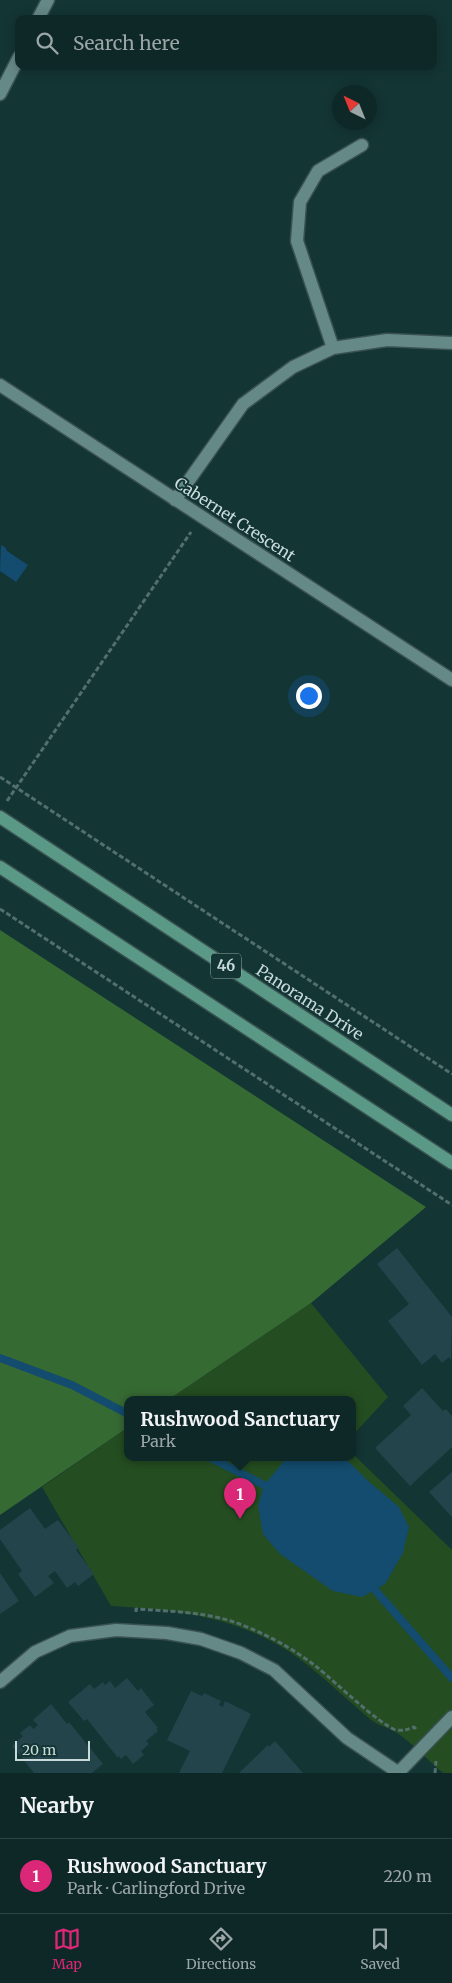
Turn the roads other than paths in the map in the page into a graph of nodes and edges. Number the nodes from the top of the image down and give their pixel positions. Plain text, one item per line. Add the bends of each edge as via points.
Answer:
1 (48, 0) edge
2 (40, 15) edge
3 (15, 65) edge
4 (0, 94) edge
5 (362, 145) dead end
6 (452, 343) edge
7 (333, 348) junction
8 (0, 386) edge
9 (175, 500) junction
10 (452, 680) edge
11 (0, 817) edge
12 (0, 867) edge
13 (452, 1115) edge
14 (452, 1163) edge
15 (0, 1682) edge
16 (449, 1720) edge
17 (399, 1773) edge

1 - 2 street
3 - 4 street
5 - 7 street via 318,171 300,202 297,240
6 - 7 street via 387,340
7 - 9 street via 293,366 243,404
8 - 9 street, Cabernet Crescent
9 - 10 street, Cabernet Crescent
11 - 13 main road, Panorama Drive / 46
12 - 14 main road, 46
15 - 17 street via 35,1652 70,1636 116,1630 201,1639 241,1653 274,1670 347,1738
16 - 17 street

